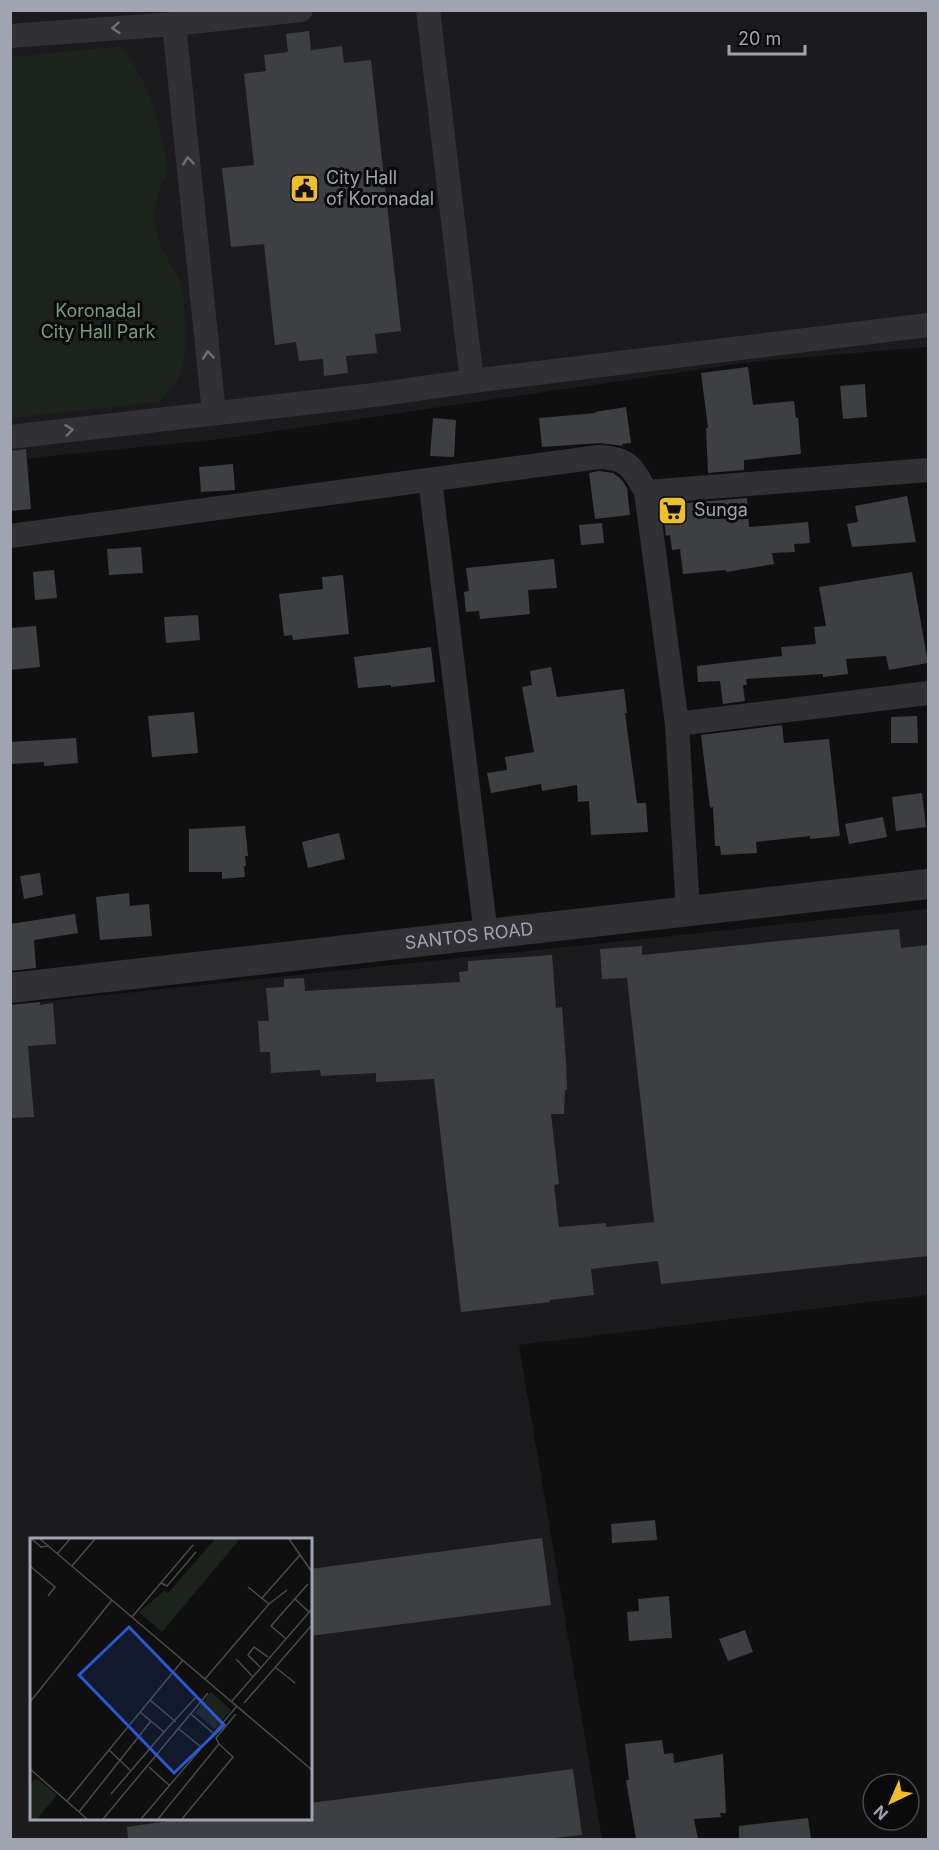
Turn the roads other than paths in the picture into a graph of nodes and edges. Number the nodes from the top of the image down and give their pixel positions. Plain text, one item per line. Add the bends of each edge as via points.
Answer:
1 (301, 10) edge
2 (428, 10) edge
3 (174, 24) junction
4 (10, 36) edge
5 (928, 325) edge
6 (472, 381) junction
7 (214, 413) junction
8 (10, 437) edge
9 (928, 470) edge
10 (430, 480) junction
11 (646, 492) junction
12 (10, 536) edge
13 (928, 693) edge
14 (677, 724) junction
15 (928, 884) edge
16 (688, 911) junction
17 (486, 934) junction
18 (10, 988) edge

1 - 3 street
2 - 6 street
3 -> 4 street
7 -> 3 street
5 - 6 street
6 - 7 street
8 -> 7 street
9 - 11 street
10 - 11 street via 599,457 624,461 632,467
10 - 12 street
10 - 17 street
11 - 14 street
13 - 14 street
14 - 16 street
15 - 16 street, SANTOS ROAD
16 - 17 street, SANTOS ROAD
17 - 18 street, SANTOS ROAD

